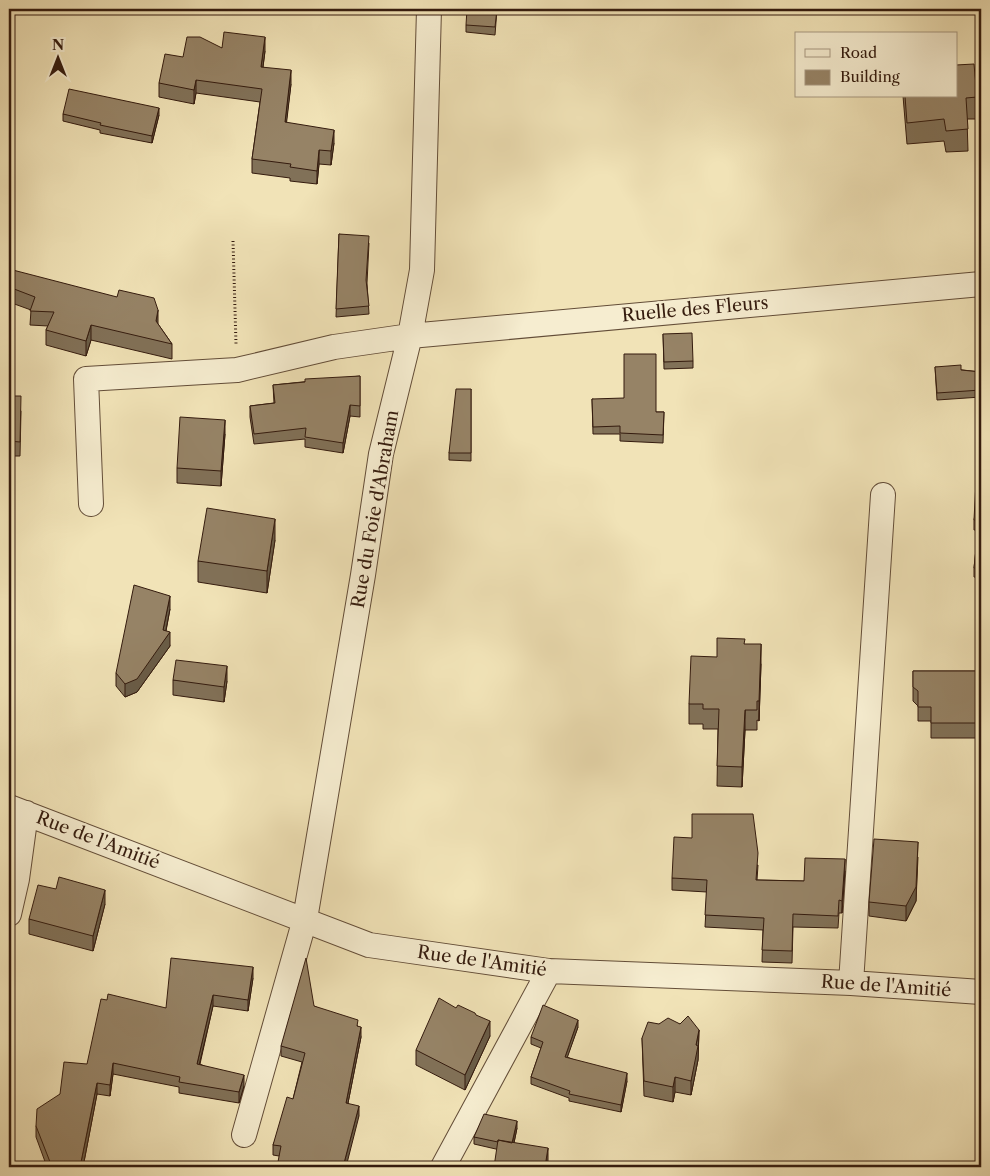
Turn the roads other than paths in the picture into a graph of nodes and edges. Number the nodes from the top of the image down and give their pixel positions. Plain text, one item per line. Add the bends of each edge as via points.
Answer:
1 (429, 9) edge
2 (981, 284) edge
3 (410, 336) junction
4 (883, 495) dead end
5 (91, 504) dead end
6 (17, 810) edge
7 (9, 914) edge
8 (305, 919) junction
9 (549, 971) junction
10 (851, 983) junction
11 (981, 992) edge
12 (244, 1135) dead end
13 (443, 1167) edge

1 - 3 street, Rue du Foie d'Abraham via 422,270
2 - 3 street, Ruelle des Fleurs
3 - 5 street, Ruelle des Fleurs via 334,347 237,370 86,379
3 - 8 street, Rue du Foie d'Abraham via 380,454
4 - 10 street
6 - 7 street via 17,879
6 - 8 street, Rue de l'Amitié
8 - 9 street, Rue de l'Amitié via 369,945
8 - 12 street, Rue du Foie d'Abraham
9 - 10 street, Rue de l'Amitié
9 - 13 street
10 - 11 street, Rue de l'Amitié

